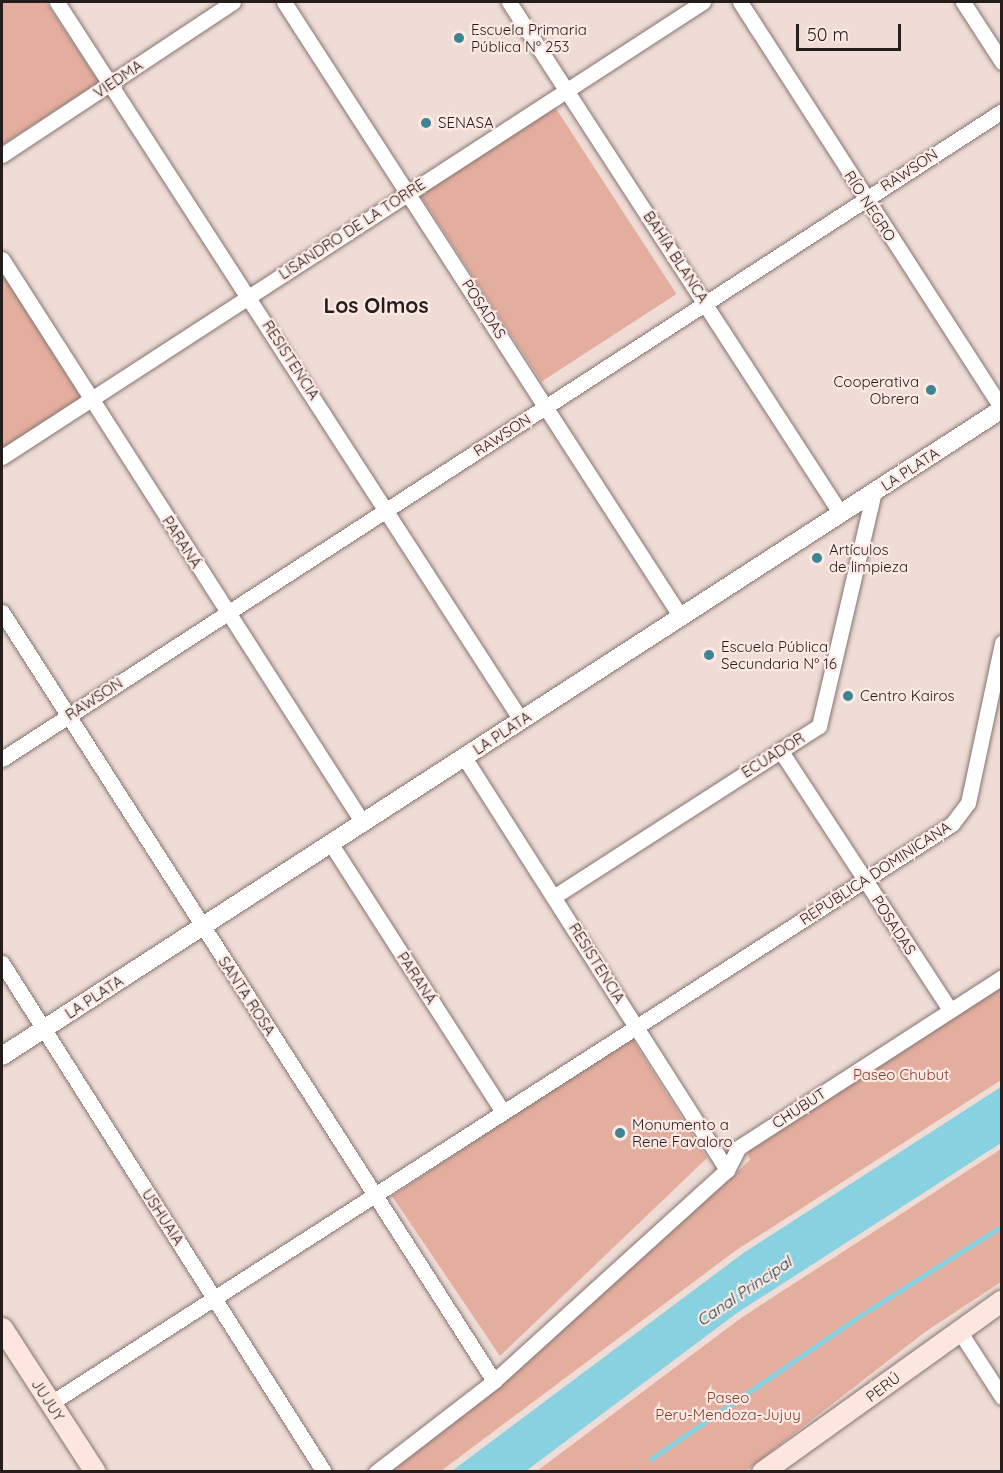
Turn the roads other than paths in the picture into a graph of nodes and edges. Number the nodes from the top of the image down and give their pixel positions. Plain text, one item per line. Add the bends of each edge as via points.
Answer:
1 (57, 2) edge
2 (233, 2) edge
3 (284, 2) edge
4 (509, 2) edge
5 (703, 2) edge
6 (740, 2) edge
7 (963, 2) edge
8 (1002, 62) edge
9 (111, 83) junction
10 (568, 89) junction
11 (1002, 111) edge
12 (2, 155) edge
13 (408, 193) junction
14 (865, 198) junction
15 (2, 259) edge
16 (249, 295) junction
17 (706, 303) junction
18 (91, 400) junction
19 (547, 406) junction
20 (1002, 409) edge
21 (2, 457) edge
22 (874, 492) junction
23 (387, 509) junction
24 (841, 514) junction
25 (2, 612) edge
26 (227, 613) junction
27 (681, 617) junction
28 (1002, 643) edge
29 (68, 716) junction
30 (521, 720) junction
31 (780, 750) junction
32 (464, 757) junction
33 (2, 759) edge
34 (363, 823) junction
35 (331, 844) junction
36 (865, 880) junction
37 (555, 896) junction
38 (205, 925) junction
39 (2, 963) edge
40 (1002, 977) edge
41 (950, 1010) junction
42 (636, 1024) junction
43 (44, 1029) junction
44 (2, 1056) edge
45 (503, 1112) junction
46 (727, 1170) junction
47 (375, 1194) junction
48 (215, 1298) junction
49 (1002, 1300) edge
50 (2, 1328) edge
51 (958, 1329) junction
52 (494, 1381) junction
53 (1002, 1396) edge
54 (51, 1403) junction
55 (95, 1472) edge
56 (324, 1472) edge
57 (376, 1472) edge
58 (762, 1472) edge

1 - 9 street, RESISTENCIA
2 - 9 street, VIEDMA
3 - 13 street, POSADAS
4 - 10 street, BAHÍA BLANCA
5 - 10 street, LISANDRO DE LA TORRE
6 - 14 street, RÍO NEGRO
7 - 8 street
9 - 12 street, VIEDMA
9 - 16 street, RESISTENCIA
10 - 13 street, LISANDRO DE LA TORRE
10 - 17 street, BAHÍA BLANCA
11 - 14 street, RAWSON
13 - 16 street, LISANDRO DE LA TORRE
13 - 19 street, POSADAS
14 - 17 street, RAWSON
14 - 20 street, RÍO NEGRO
15 - 18 street, PARANÁ
16 - 18 street, LISANDRO DE LA TORRE
16 - 23 street, RESISTENCIA
17 - 19 street, RAWSON
17 - 24 street, BAHÍA BLANCA
18 - 21 street, LISANDRO DE LA TORRE
18 - 26 street, PARANÁ
19 - 23 street, RAWSON
19 - 27 street, POSADAS
20 - 22 street, LA PLATA
22 - 24 street, LA PLATA
22 - 31 street, ECUADOR via 823,718 819,726
23 - 26 street, RAWSON
23 - 30 street, RESISTENCIA
24 - 27 street, LA PLATA
25 - 29 street, SANTA ROSA
26 - 29 street, RAWSON
26 - 34 street, PARANÁ
27 - 30 street, LA PLATA
28 - 36 street, REPUBLICA DOMINICANA via 964,814
29 - 33 street, RAWSON
29 - 38 street, SANTA ROSA
30 - 32 street, LA PLATA
31 - 36 street, POSADAS
31 - 37 street, ECUADOR
32 - 34 street, LA PLATA
32 - 37 street, RESISTENCIA
34 - 35 street, LA PLATA
35 - 38 street, LA PLATA
35 - 45 street, PARANÁ
36 - 41 street, POSADAS
36 - 42 street, REPUBLICA DOMINICANA
37 - 42 street, RESISTENCIA
38 - 43 street, LA PLATA
38 - 47 street, SANTA ROSA
39 - 43 street, USHUAIA
40 - 41 street, CHUBUT
41 - 46 street, CHUBUT via 738,1148
42 - 45 street, REPUBLICA DOMINICANA
42 - 46 street, RESISTENCIA
43 - 44 street, LA PLATA
43 - 48 street, USHUAIA
45 - 47 street, REPUBLICA DOMINICANA
46 - 52 street, CHUBUT
47 - 48 street, REPUBLICA DOMINICANA
47 - 52 street, SANTA ROSA
48 - 54 street, REPUBLICA DOMINICANA
48 - 56 street, USHUAIA
49 - 51 main road, PERÚ
50 - 54 main road, JUJUY
51 - 53 street
51 - 58 main road, PERÚ
52 - 57 street, CHUBUT
54 - 55 main road, JUJUY

